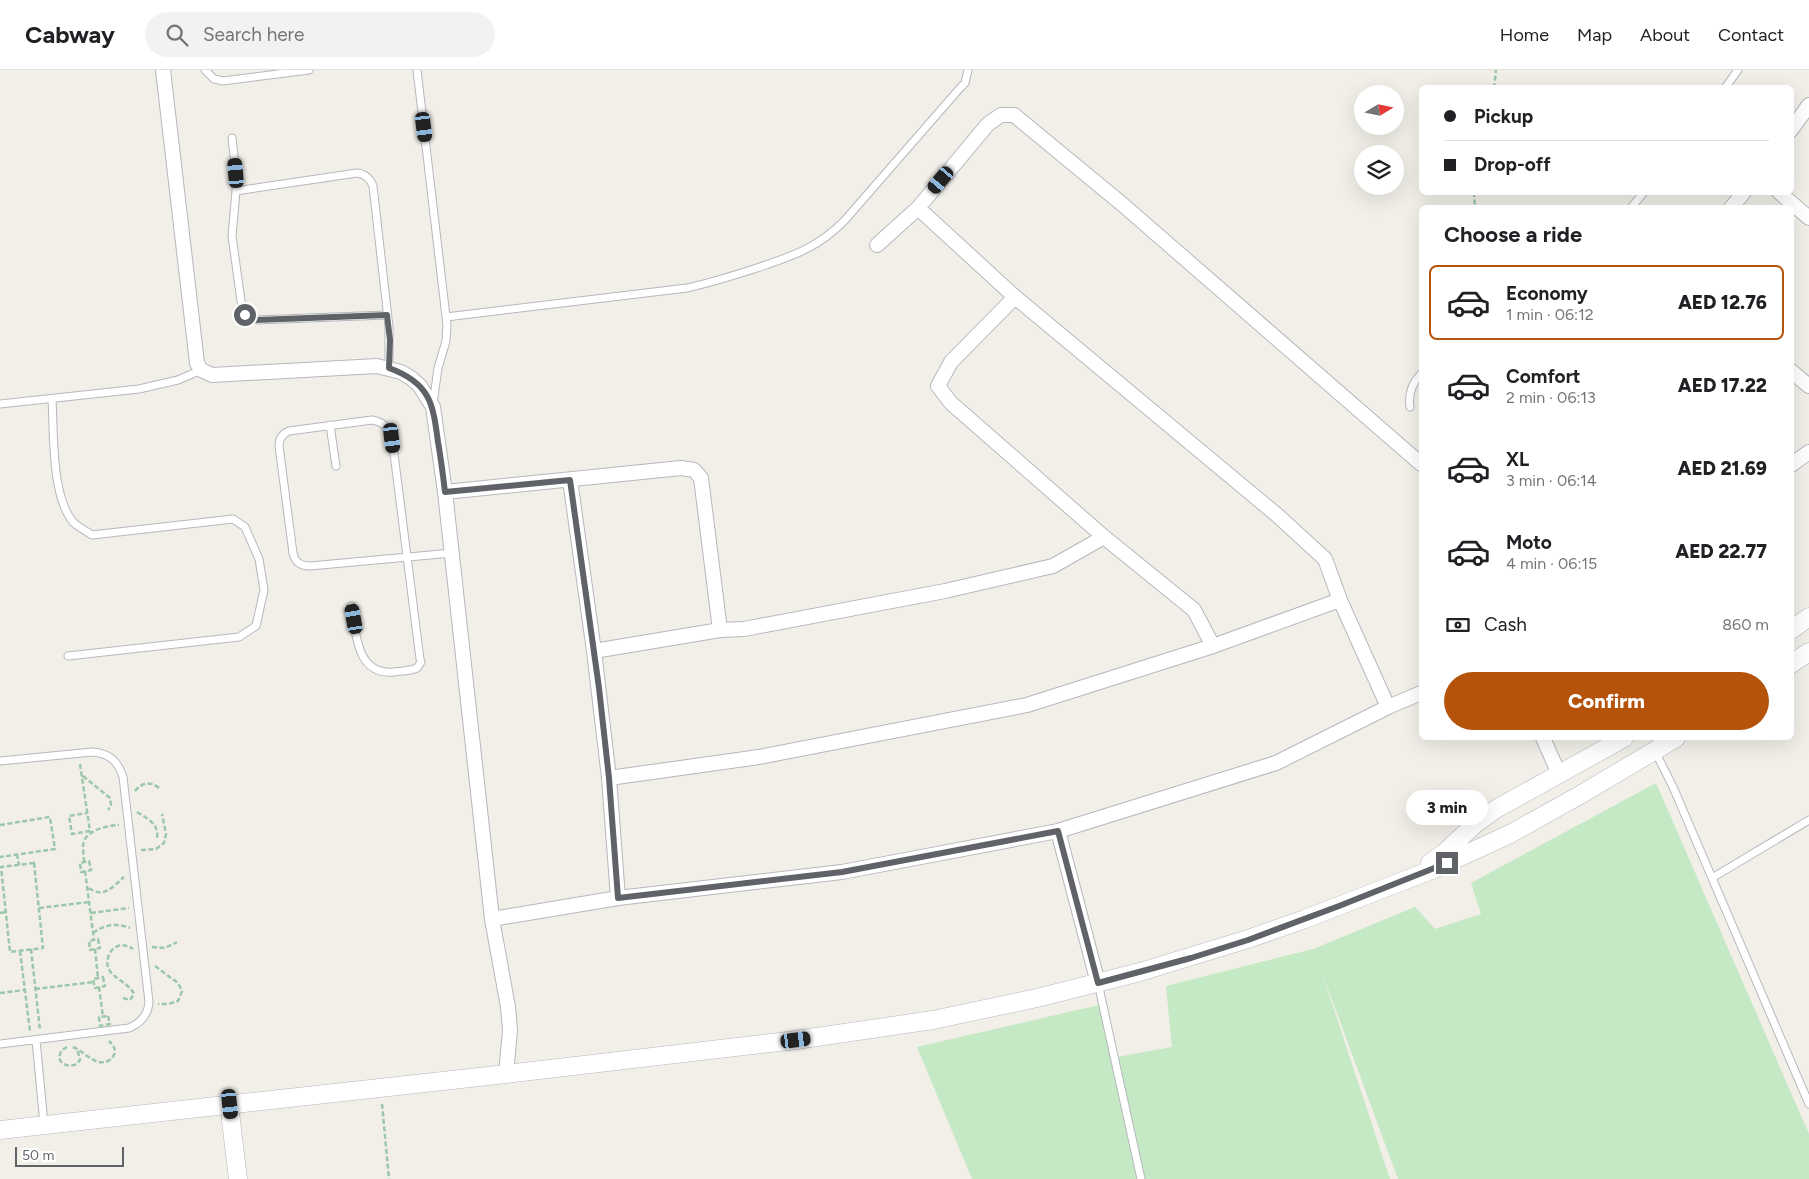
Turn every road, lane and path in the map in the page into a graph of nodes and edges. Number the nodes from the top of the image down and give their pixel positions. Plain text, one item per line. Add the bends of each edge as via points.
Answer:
1 (163, 70) edge
2 (205, 70) edge
3 (309, 70) edge
4 (417, 70) edge
5 (968, 70) edge
6 (1496, 70) edge
7 (1738, 70) edge
8 (1494, 85) edge
9 (1727, 85) edge
10 (1809, 105) edge
11 (1794, 126) edge
12 (232, 138) dead end
13 (236, 191) junction
14 (1742, 195) edge
15 (1782, 195) edge
16 (1733, 205) edge
17 (1794, 205) edge
18 (1794, 205) edge
19 (918, 208) junction
20 (1809, 218) edge
21 (877, 245) dead end
22 (1015, 297) junction
23 (387, 315) junction
24 (446, 318) junction
25 (389, 368) junction
26 (201, 370) junction
27 (1794, 374) edge
28 (1419, 376) edge
29 (1809, 386) edge
30 (52, 399) junction
31 (0, 404) edge
32 (1410, 406) dead end
33 (433, 407) junction
34 (330, 425) junction
35 (1809, 452) edge
36 (1419, 462) edge
37 (1794, 463) edge
38 (336, 466) dead end
39 (570, 480) junction
40 (445, 492) junction
41 (1104, 537) junction
42 (452, 553) junction
43 (406, 558) junction
44 (1340, 600) junction
45 (351, 606) dead end
46 (1809, 618) edge
47 (1794, 628) edge
48 (720, 630) junction
49 (1213, 646) junction
50 (594, 651) junction
51 (1809, 652) edge
52 (68, 656) dead end
53 (1794, 662) edge
54 (1419, 694) edge
55 (1388, 707) junction
56 (1544, 740) edge
57 (1620, 740) edge
58 (1672, 740) edge
59 (1655, 750) junction
60 (79, 753) junction
61 (0, 761) edge
62 (1559, 774) junction
63 (82, 775) junction
64 (609, 778) junction
65 (159, 788) dead end
66 (133, 796) dead end
67 (134, 808) dead end
68 (108, 810) dead end
69 (87, 813) junction
70 (162, 814) dead end
71 (1809, 820) edge
72 (0, 824) edge
73 (128, 826) junction
74 (1058, 831) junction
75 (90, 832) junction
76 (157, 838) dead end
77 (130, 845) junction
78 (17, 854) junction
79 (0, 857) edge
80 (19, 865) junction
81 (133, 868) junction
82 (1407, 878) junction
83 (1712, 878) junction
84 (87, 887) junction
85 (618, 898) junction
86 (89, 902) junction
87 (138, 906) junction
88 (39, 908) junction
89 (6, 912) junction
90 (91, 912) junction
91 (0, 913) edge
92 (492, 919) junction
93 (93, 933) junction
94 (141, 939) junction
95 (94, 940) junction
96 (177, 942) dead end
97 (95, 949) junction
98 (31, 950) junction
99 (20, 951) junction
100 (144, 957) junction
101 (98, 978) junction
102 (94, 982) junction
103 (1098, 983) junction
104 (99, 987) junction
105 (35, 989) junction
106 (25, 990) junction
107 (0, 994) edge
108 (123, 998) dead end
109 (149, 1002) junction
110 (103, 1017) dead end
111 (99, 1032) junction
112 (36, 1040) junction
113 (0, 1044) edge
114 (75, 1047) junction
115 (506, 1074) junction
116 (381, 1088) junction
117 (230, 1104) junction
118 (1809, 1104) edge
119 (44, 1125) junction
120 (0, 1130) edge
121 (238, 1179) edge
122 (389, 1179) edge
123 (1141, 1179) edge

1 - 26 street via 197,363
2 - 3 lane via 214,79 223,81
4 - 24 lane
5 - 24 lane via 965,83 846,220 806,251 686,288
6 - 8 path
7 - 9 lane
10 - 11 street
12 - 13 lane
13 - 23 lane via 232,241 245,315 256,320
13 - 23 lane via 357,173 366,176 373,186
14 - 16 street
15 - 17 street
18 - 20 street
19 - 21 street
19 - 22 street
19 - 36 street via 988,124 1001,115 1014,115 1122,204
22 - 41 street via 951,362 938,386 951,403
22 - 44 street via 1277,515 1325,559
23 - 25 lane
24 - 33 lane via 446,341 438,368
25 - 26 street via 365,366 212,375
25 - 33 street via 420,386
26 - 30 lane via 159,385
27 - 29 street
28 - 32 lane via 1412,385
30 - 31 lane
30 - 52 lane via 57,480 62,503 74,523 92,535 233,519 245,528 258,559 264,590 256,626 240,637
33 - 40 street
34 - 38 lane
34 - 43 lane via 372,420 388,428 392,438
34 - 43 lane via 289,431 279,441 294,558 305,566
35 - 37 street
39 - 40 street
39 - 48 street via 681,468 694,470 701,478
39 - 50 street
40 - 42 street
41 - 48 street via 1053,566 936,593 744,629
41 - 49 street via 1194,610
42 - 43 lane
42 - 92 street
43 - 45 lane via 420,659 417,668 382,671 363,658
44 - 49 street
44 - 55 street
46 - 47 street
48 - 50 street
49 - 64 street via 1027,705 760,757
50 - 64 street
51 - 53 street
54 - 55 street
55 - 74 street via 1276,763
56 - 62 street
57 - 62 street
58 - 59 street
59 - 82 street via 1510,834
59 - 83 lane
60 - 61 lane
60 - 63 path
60 - 73 lane via 100,752 118,764 123,777
62 - 82 street via 1485,816 1443,854
63 - 68 path via 110,798
63 - 69 path
64 - 85 street
65 - 66 path via 144,784 136,789
67 - 76 path via 154,824
69 - 75 path
69 - 75 path via 69,816 72,834
70 - 77 path via 166,838 162,846 143,851
71 - 83 lane
72 - 78 path via 50,817 55,848
73 - 75 path via 108,826
73 - 77 lane
74 - 85 street via 842,872
74 - 103 street
75 - 84 path via 84,843 84,862 89,861 91,870 85,871
77 - 81 lane
78 - 79 path
78 - 80 path
80 - 88 path via 34,863
80 - 89 path via 1,867
81 - 84 path via 108,891 98,892
81 - 87 lane
82 - 103 street via 1248,940
83 - 118 lane
84 - 86 path
85 - 92 street
86 - 88 path
86 - 90 path
87 - 90 path
87 - 94 lane
88 - 98 path via 43,948
89 - 91 path
89 - 99 path via 10,952
90 - 93 path
92 - 115 street via 508,1007
93 - 94 path via 106,926 120,925 135,930
93 - 95 path
94 - 96 path via 147,945 159,948
94 - 100 lane
95 - 97 path via 98,939 100,948
95 - 97 path via 88,941 90,950
97 - 101 path
98 - 99 path
98 - 105 path
99 - 106 path
100 - 108 path via 127,946 118,946 110,952 109,971 129,986 134,994 130,1000
100 - 109 lane
100 - 109 path via 178,983 182,991 180,998 173,1003
101 - 102 path via 93,979
101 - 104 path via 103,977 104,986
102 - 104 path via 95,988
102 - 105 path
103 - 115 street via 985,1010 888,1027
103 - 123 lane
104 - 110 path
105 - 112 path
106 - 107 path
106 - 112 path
109 - 111 lane via 146,1015 136,1025
111 - 112 lane
111 - 114 path via 114,1048 111,1060 97,1062
112 - 113 lane
112 - 119 lane
114 - 114 path via 61,1051 60,1061 69,1066 77,1064 80,1057
115 - 116 street
116 - 117 street
116 - 122 path
117 - 119 street
117 - 121 street
119 - 120 street

